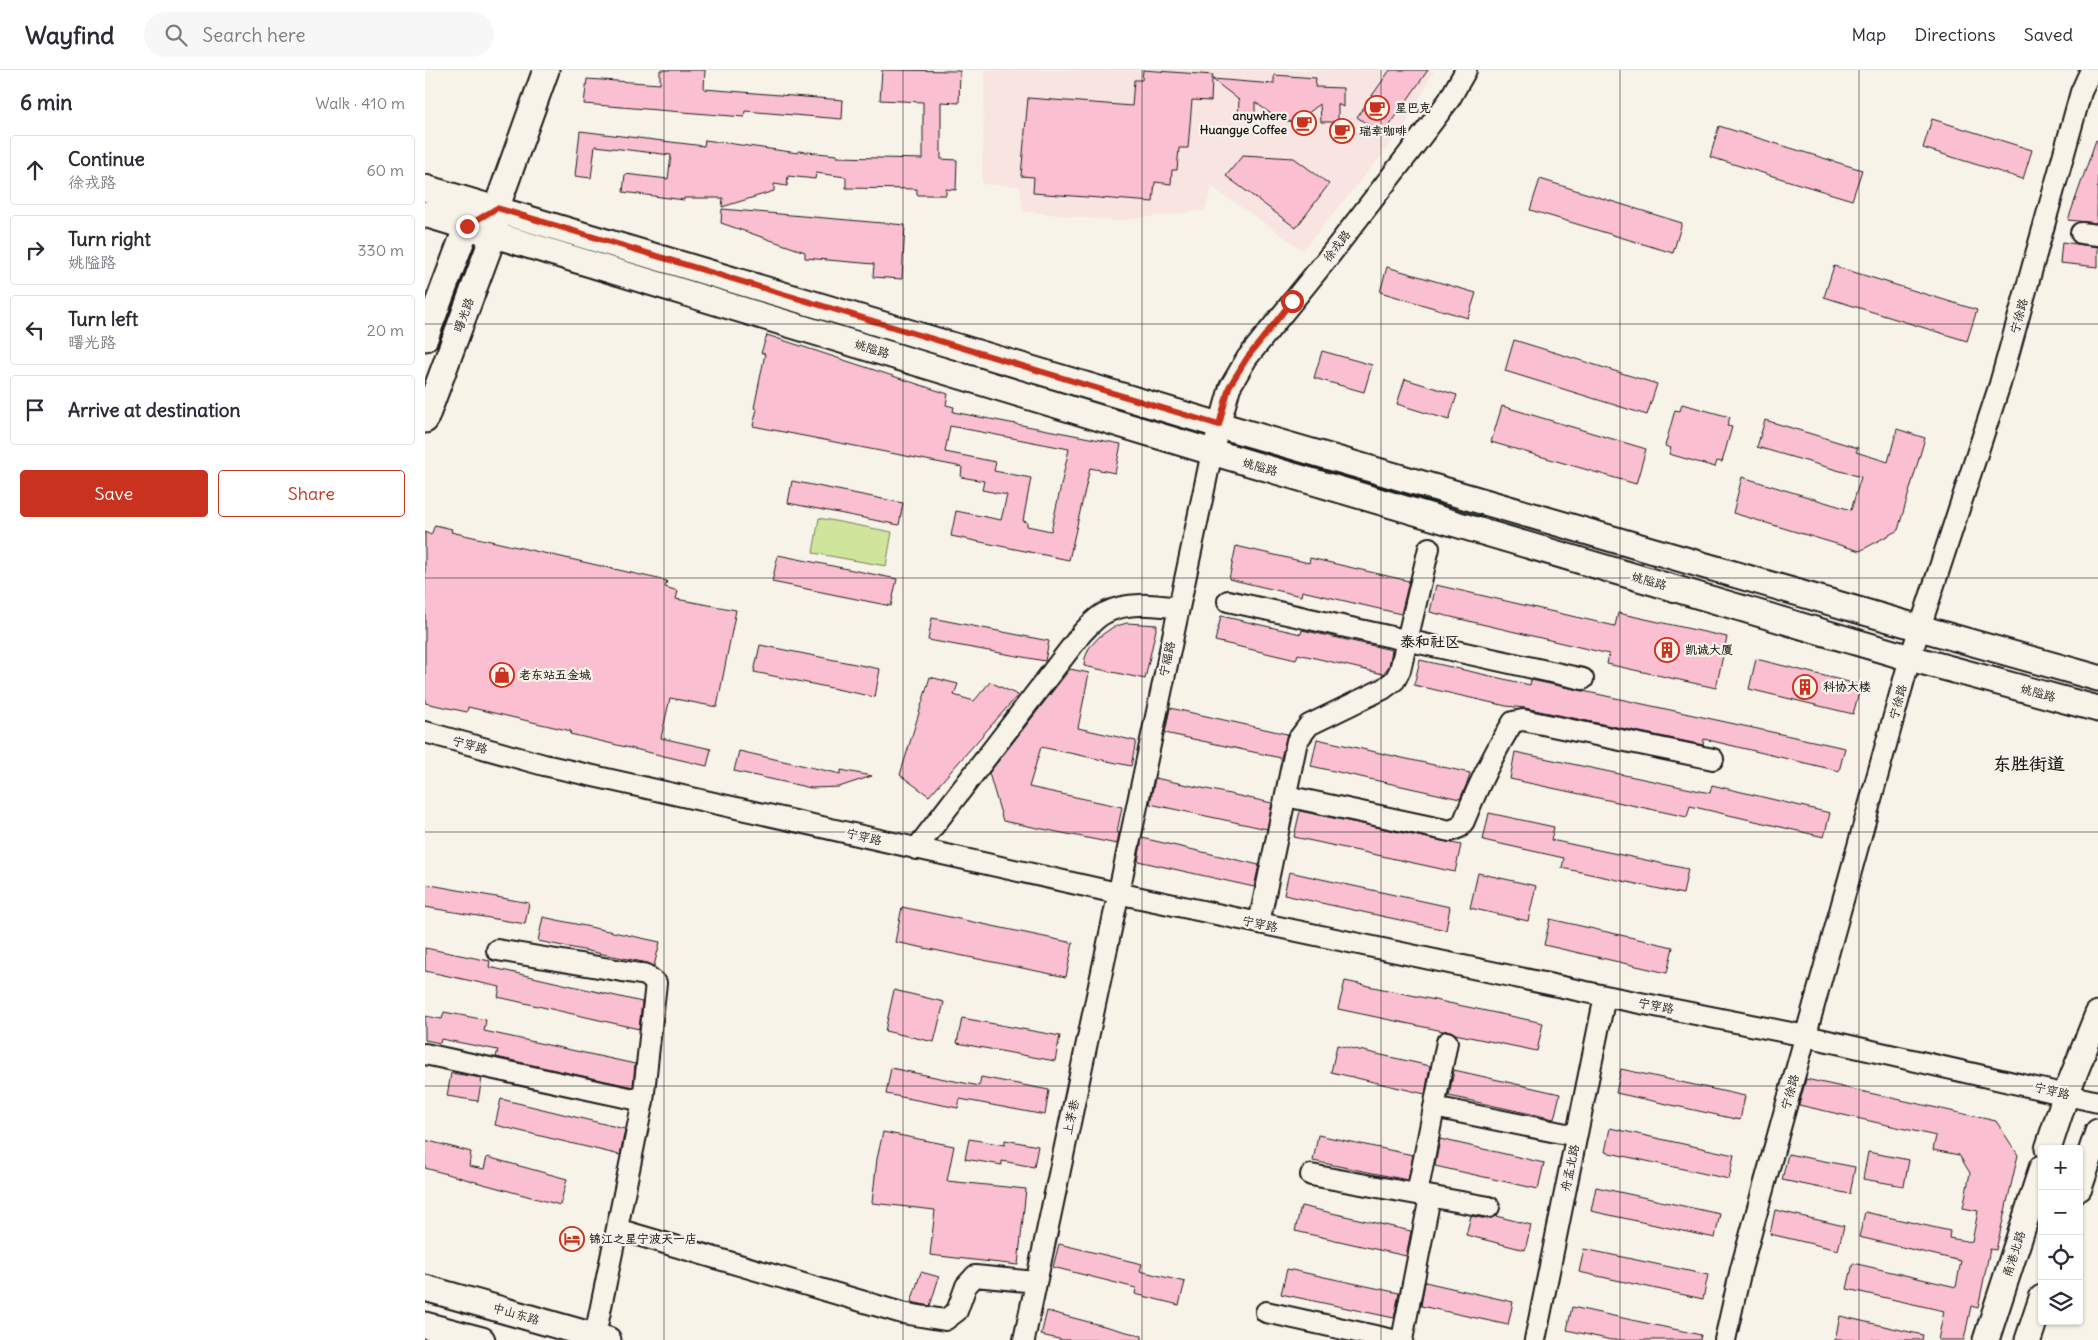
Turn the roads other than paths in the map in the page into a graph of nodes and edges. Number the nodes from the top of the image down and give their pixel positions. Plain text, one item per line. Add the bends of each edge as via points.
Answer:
1 (546, 70) edge
2 (1466, 70) edge
3 (2093, 71) edge
4 (425, 188) edge
5 (497, 208) junction
6 (425, 214) edge
7 (467, 226) junction
8 (494, 234) junction
9 (425, 338) edge
10 (425, 420) edge
11 (1219, 425) junction
12 (1212, 452) junction
13 (1429, 548) dead end
14 (1228, 602) dead end
15 (1178, 608) junction
16 (1920, 628) junction
17 (1407, 641) junction
18 (1910, 658) junction
19 (2098, 678) edge
20 (1583, 679) dead end
21 (2098, 709) edge
22 (425, 732) edge
23 (1713, 759) dead end
24 (1286, 796) junction
25 (916, 849) junction
26 (1117, 894) junction
27 (1259, 924) junction
28 (497, 950) dead end
29 (1605, 996) junction
30 (2098, 1014) edge
31 (1806, 1036) junction
32 (1447, 1042) dead end
33 (425, 1054) edge
34 (2066, 1094) junction
35 (643, 1101) junction
36 (2098, 1102) edge
37 (1434, 1107) junction
38 (2098, 1132) edge
39 (1576, 1136) junction
40 (2049, 1145) edge
41 (1311, 1175) dead end
42 (2083, 1176) edge
43 (2038, 1180) edge
44 (1424, 1195) junction
45 (1489, 1207) dead end
46 (617, 1229) junction
47 (1036, 1282) junction
48 (425, 1288) edge
49 (2038, 1309) edge
50 (1266, 1312) dead end
51 (425, 1324) edge
52 (601, 1338) edge
53 (481, 1340) edge
54 (1024, 1340) edge
55 (1393, 1340) edge
56 (1402, 1340) edge
57 (1535, 1340) edge
58 (1725, 1340) edge
59 (1986, 1340) edge
60 (2027, 1340) edge

1 - 5 main road, 曙光路
2 - 11 street, 徐戎路 via 1449,100 1409,153 1247,358 1229,387
3 - 16 street, 宁徐路 via 2081,92 2000,384
4 - 5 main road
5 - 7 main road
5 - 8 main road, 曙光路
5 - 11 main road
6 - 7 main road, 姚隘路
7 - 8 main road, 姚隘路
7 - 9 main road
8 - 10 main road, 曙光路
8 - 12 main road, 姚隘路
11 - 12 street, 宁福路
11 - 16 main road
12 - 15 street, 宁福路
12 - 18 main road, 姚隘路
13 - 17 street
14 - 17 street
15 - 25 street via 1125,607 1097,618 1082,633
15 - 26 street, 宁福路
16 - 18 street, 宁徐路
16 - 19 main road
17 - 20 street
17 - 24 street via 1395,680 1309,725 1302,732 1297,741
18 - 21 main road, 姚隘路
18 - 31 street, 宁徐路
22 - 25 street, 宁穿路 via 544,766
23 - 24 street via 1523,720 1513,722 1480,780 1464,821 1460,827 1450,831
24 - 27 street
25 - 26 street, 宁穿路
26 - 27 street, 宁穿路
26 - 47 street, 上茅巷
27 - 29 street, 宁穿路
28 - 35 street via 646,975 656,982
29 - 31 street, 宁穿路
29 - 39 street, 舟孟北路
30 - 34 main road
31 - 34 street, 宁穿路
31 - 58 street, 宁徐路 via 1741,1269
32 - 37 street
33 - 35 street
34 - 36 street, 宁穿路
34 - 40 main road
35 - 46 street
37 - 39 street
37 - 44 street
38 - 42 main road
39 - 57 street, 舟孟北路
41 - 44 street
43 - 59 main road, 甬港北路
44 - 45 street
44 - 56 street
46 - 47 street via 902,1313 937,1319 945,1320 957,1311 966,1286 975,1276
46 - 52 street
47 - 54 street, 上茅巷
48 - 52 main road, 中山东路
49 - 60 main road
50 - 55 street
51 - 53 main road

